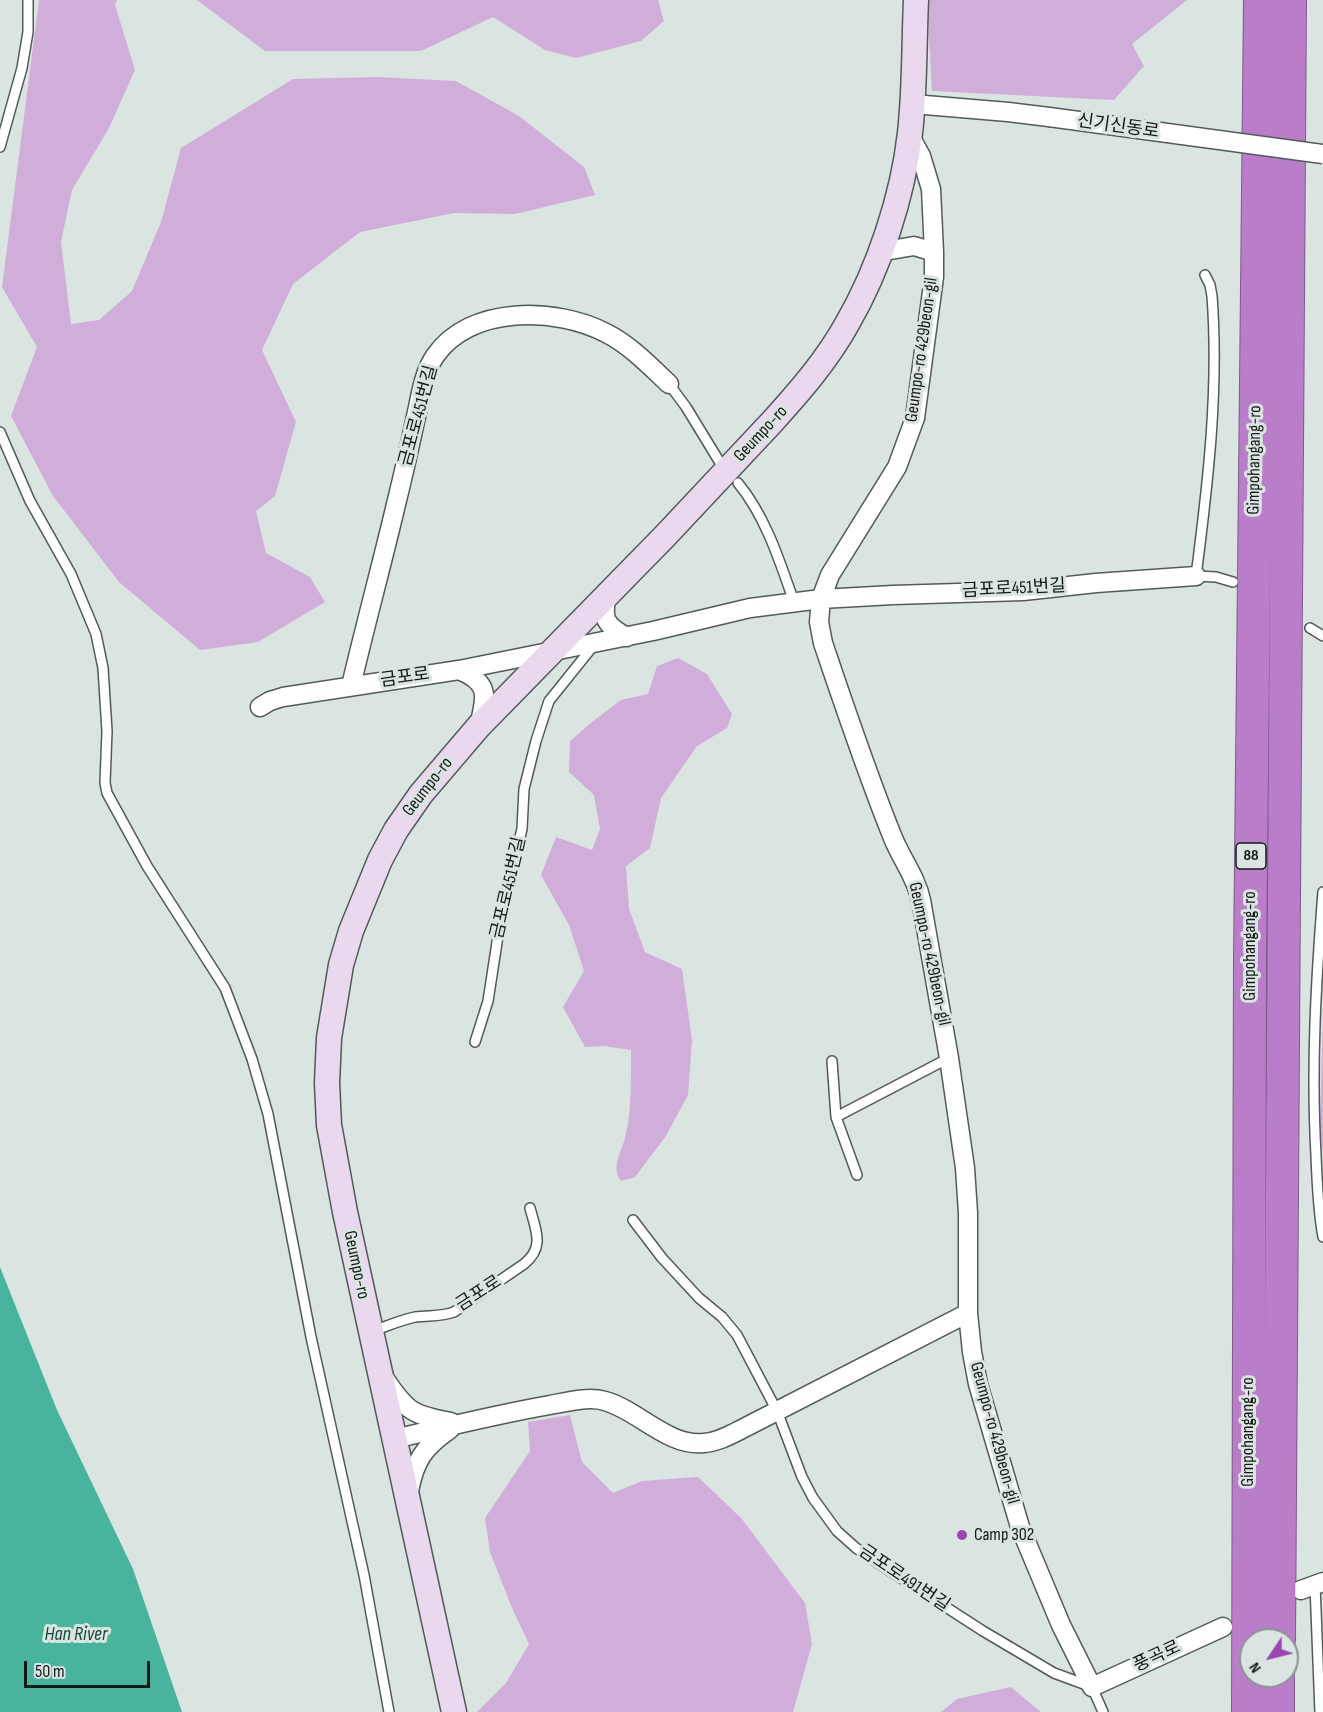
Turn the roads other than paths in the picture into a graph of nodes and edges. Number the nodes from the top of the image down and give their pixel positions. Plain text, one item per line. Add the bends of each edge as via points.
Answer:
1 (28, 0) edge
2 (916, 0) edge
3 (1260, 0) edge
4 (1290, 0) edge
5 (913, 104) junction
6 (910, 136) junction
7 (0, 147) edge
8 (1323, 154) edge
9 (879, 252) junction
10 (934, 252) junction
11 (1205, 275) dead end
12 (669, 384) joint
13 (0, 432) edge
14 (719, 461) dead end
15 (738, 483) dead end
16 (1196, 576) junction
17 (1233, 582) dead end
18 (607, 594) junction
19 (821, 599) junction
20 (794, 602) junction
21 (1310, 628) dead end
22 (1323, 636) edge
23 (627, 637) junction
24 (596, 643) junction
25 (551, 652) junction
26 (459, 670) junction
27 (351, 686) junction
28 (260, 707) dead end
29 (479, 726) junction
30 (1323, 892) edge
31 (475, 1042) dead end
32 (949, 1058) junction
33 (832, 1061) dead end
34 (836, 1117) junction
35 (856, 1175) dead end
36 (530, 1208) dead end
37 (633, 1220) dead end
38 (1323, 1237) edge
39 (968, 1314) junction
40 (371, 1331) junction
41 (379, 1371) junction
42 (777, 1411) junction
43 (459, 1424) junction
44 (394, 1439) junction
45 (407, 1499) junction
46 (1313, 1585) edge
47 (1223, 1627) dead end
48 (1279, 1628) edge
49 (1092, 1688) junction
50 (1278, 1688) edge
51 (389, 1712) edge
52 (454, 1712) edge
53 (1103, 1712) edge
54 (1248, 1712) edge
55 (1278, 1712) edge
56 (1320, 1712) edge

1 - 7 lane via 22,68
2 - 5 main road, Geumpo-ro
3 - 54 highway, Gimpohangang-ro / 88 via 1250,968
4 - 48 highway, Gimpohangang-ro / 88
5 - 6 main road, Geumpo-ro
5 - 8 street, 신기신동로, bridge via 1008,112
6 - 9 main road, Geumpo-ro
6 - 10 street, Geumpo-ro 429beon-gil via 931,189
9 - 10 street via 914,246
9 - 18 main road, Geumpo-ro via 848,324 801,391
10 - 19 street, Geumpo-ro 429beon-gil via 915,418 907,443 884,492 830,575
11 - 16 lane via 1212,296 1215,379
12 - 14 lane, 금포로451번길
12 - 27 street, 금포로451번길 via 632,350 606,333 558,317 487,320 461,331 446,343 434,357 422,387
13 - 51 lane via 30,501 71,574 96,634 103,668 107,794 147,866 225,988 252,1059 268,1114
15 - 20 lane via 766,529
16 - 17 lane, 금포로451번길
16 - 19 street, 금포로451번길 via 1023,591
18 - 23 street via 603,612 607,622
18 - 25 main road, Geumpo-ro
19 - 20 street, 금포로451번길
19 - 32 street, Geumpo-ro 429beon-gil via 822,643 893,838 918,886
20 - 23 street, 금포로451번길 via 750,608
21 - 22 lane
23 - 24 street, 금포로451번길
24 - 25 street, 금포로451번길
24 - 31 lane, 금포로451번길 via 549,701 536,741 524,789 522,830 502,910 488,1001
25 - 26 street, 금포로
25 - 29 main road, Geumpo-ro
26 - 27 street, 금포로
26 - 29 street via 473,676 484,691
27 - 28 street, 금포로 via 283,697
29 - 40 main road, Geumpo-ro via 396,830 351,931 334,1002 328,1061 329,1125
30 - 38 lane via 1314,1062 1314,1125
32 - 34 lane
32 - 39 street, Geumpo-ro 429beon-gil via 965,1168
33 - 34 lane
34 - 35 lane
36 - 40 lane, 금포로 via 538,1246 524,1264 454,1312 442,1317 417,1317
37 - 42 lane, 금포로491번길 via 662,1258 733,1330
39 - 42 street
39 - 49 street, Geumpo-ro 429beon-gil via 978,1384 1020,1527
40 - 41 main road, Geumpo-ro
41 - 43 street via 408,1409
41 - 44 main road, Geumpo-ro
42 - 43 street via 705,1443 676,1438 603,1400 574,1401
42 - 49 lane, 금포로491번길 via 802,1477 837,1531 890,1571 983,1631 1054,1673
43 - 44 street
43 - 45 street via 434,1440 418,1460
44 - 45 main road, Geumpo-ro
45 - 52 main road, Geumpo-ro
46 - 56 lane
47 - 49 street, 풍곡로
49 - 53 lane
50 - 55 highway

